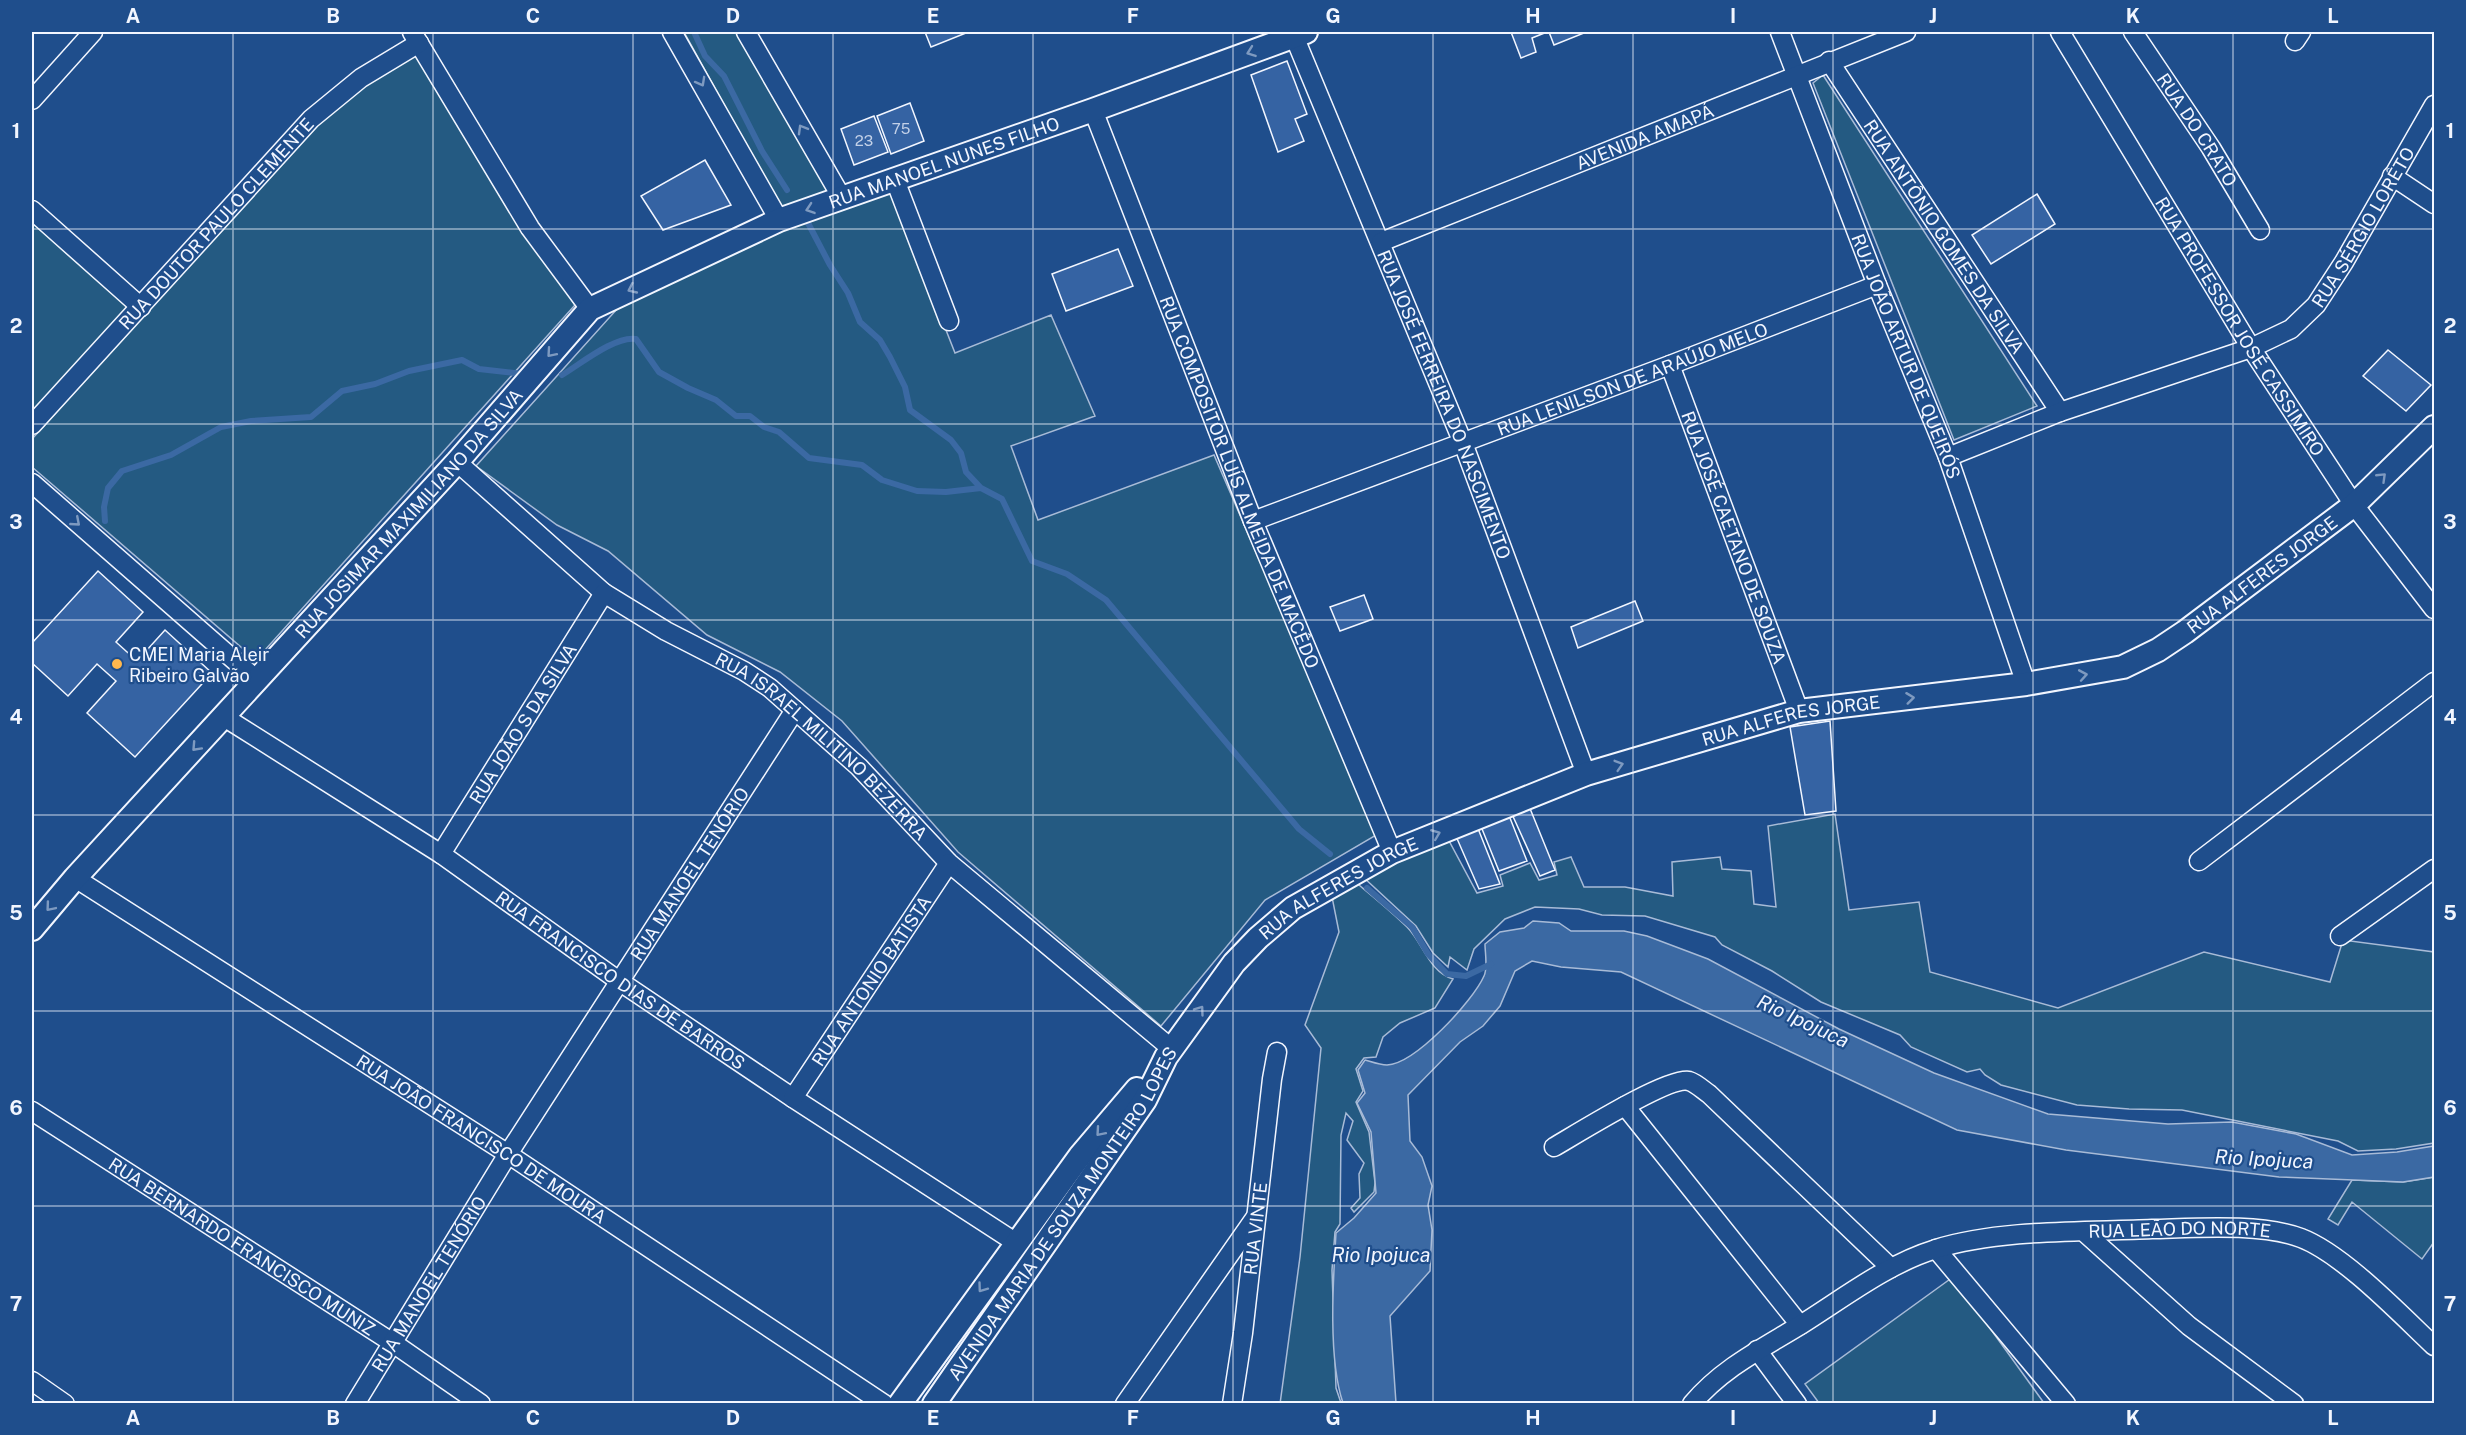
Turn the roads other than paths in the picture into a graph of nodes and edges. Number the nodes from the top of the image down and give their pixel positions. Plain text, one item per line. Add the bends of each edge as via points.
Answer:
1 (93, 32) edge
2 (672, 32) edge
3 (746, 32) edge
4 (1780, 32) edge
5 (1906, 32) edge
6 (2060, 32) edge
7 (2133, 32) edge
8 (1300, 34) edge
9 (416, 37) edge
10 (1829, 61) junction
11 (1798, 75) junction
12 (32, 100) edge
13 (2434, 105) edge
14 (1093, 111) junction
15 (2392, 176) junction
16 (895, 180) junction
17 (842, 198) junction
18 (2434, 204) edge
19 (32, 210) edge
20 (778, 220) junction
21 (2260, 230) dead end
22 (1381, 242) junction
23 (1877, 285) junction
24 (141, 307) junction
25 (590, 309) junction
26 (950, 321) dead end
27 (2251, 348) junction
28 (1670, 365) junction
29 (2060, 412) junction
30 (32, 425) edge
31 (2434, 427) edge
32 (1463, 443) junction
33 (1948, 457) junction
34 (457, 462) junction
35 (32, 483) edge
36 (2354, 505) junction
37 (1253, 521) junction
38 (604, 593) junction
39 (2434, 609) edge
40 (257, 680) junction
41 (2434, 682) edge
42 (2025, 684) junction
43 (795, 710) junction
44 (1799, 711) junction
45 (224, 717) junction
46 (1586, 774) junction
47 (1392, 852) junction
48 (441, 854) junction
49 (2199, 861) dead end
50 (949, 863) junction
51 (2434, 868) edge
52 (75, 879) junction
53 (32, 929) edge
54 (2340, 936) dead end
55 (619, 981) junction
56 (1277, 1052) dead end
57 (1169, 1053) junction
58 (793, 1098) junction
59 (1625, 1106) junction
60 (32, 1111) edge
61 (1554, 1147) dead end
62 (508, 1154) junction
63 (1256, 1217) junction
64 (2084, 1232) junction
65 (1015, 1242) junction
66 (1936, 1249) junction
67 (1891, 1268) junction
68 (1800, 1325) junction
69 (395, 1340) junction
70 (2434, 1346) edge
71 (1757, 1350) junction
72 (32, 1381) edge
73 (2284, 1401) edge
74 (64, 1404) edge
75 (355, 1404) edge
76 (481, 1404) edge
77 (884, 1404) edge
78 (900, 1404) edge
79 (934, 1404) edge
80 (1125, 1404) edge
81 (1232, 1404) edge
82 (1692, 1404) edge
83 (1797, 1404) edge
84 (2066, 1404) edge

1 - 12 street
2 -> 20 street
17 -> 3 street
4 - 11 street, RUA JOÃO ARTUR DE QUEIRÓS
5 - 10 street, AVENIDA AMAPÁ
6 - 27 street, RUA PROFESSOR JOSÉ CASSIMIRO
7 - 21 street, RUA DO CRATO
8 -> 14 street, RUA MANOEL NUNES FILHO
8 - 22 street, RUA JOSÉ FERREIRA DO NASCIMENTO
9 - 24 street, RUA DOUTOR PAULO CLEMENTE via 311,119
9 - 25 street via 530,228
10 - 11 street, AVENIDA AMAPÁ
10 - 29 street, RUA ANTÔNIO GOMES DA SILVA
11 - 22 street, AVENIDA AMAPÁ
11 - 23 street, RUA JOÃO ARTUR DE QUEIRÓS
13 - 15 street, RUA SÉRGIO LORÊTO
14 - 16 street, RUA MANOEL NUNES FILHO
14 - 37 street, RUA COMPOSITOR LUÍS ALMEIDA DE MACÊDO
15 - 18 street
15 - 27 street, RUA SÉRGIO LORÊTO via 2344,262 2306,317 2291,329
16 - 17 street, RUA MANOEL NUNES FILHO
16 - 26 street
17 -> 20 street, RUA MANOEL NUNES FILHO
19 - 24 street
20 -> 25 street, RUA MANOEL NUNES FILHO
22 - 32 street, RUA JOSÉ FERREIRA DO NASCIMENTO
23 - 28 street, RUA LENILSON DE ARAÚJO MELO
23 - 33 street, RUA JOÃO ARTUR DE QUEIRÓS
24 - 30 street, RUA DOUTOR PAULO CLEMENTE
25 -> 34 street, RUA JOSIMAR MAXIMILIANO DA SILVA
27 - 29 street
27 - 36 street, RUA PROFESSOR JOSÉ CASSIMIRO
28 - 32 street, RUA LENILSON DE ARAÚJO MELO
28 - 44 street, RUA JOSÉ CAETANO DE SOUZA
29 - 33 street
36 -> 31 street, RUA ALFERES JORGE
32 - 37 street, RUA LENILSON DE ARAÚJO MELO
32 - 46 street, RUA JOSÉ FERREIRA DO NASCIMENTO
33 - 42 street, RUA JOÃO ARTUR DE QUEIRÓS
34 - 38 street, RUA ISRAEL MILITINO BEZERRA
34 - 40 street, RUA JOSIMAR MAXIMILIANO DA SILVA
35 -> 40 street
36 - 39 street, RUA PROFESSOR JOSÉ CASSIMIRO
42 -> 36 street, RUA ALFERES JORGE via 2123,667 2158,650
37 - 47 street, RUA COMPOSITOR LUÍS ALMEIDA DE MACÊDO
38 - 43 street, RUA ISRAEL MILITINO BEZERRA via 666,631 744,671
38 - 48 street, RUA JOÃO S DA SILVA
40 - 45 street, RUA JOSIMAR MAXIMILIANO DA SILVA
41 - 49 street
44 -> 42 street, RUA ALFERES JORGE
43 - 50 street, RUA ISRAEL MILITINO BEZERRA via 859,767
43 - 55 street, RUA MANOEL TENÓRIO
46 -> 44 street, RUA ALFERES JORGE
45 - 48 street, RUA FRANCISCO DIAS DE BARROS
45 -> 52 street, RUA JOSIMAR MAXIMILIANO DA SILVA
47 -> 46 street, RUA ALFERES JORGE
57 -> 47 street, RUA ALFERES JORGE via 1234,963 1258,938 1293,908
48 - 55 street, RUA FRANCISCO DIAS DE BARROS
50 - 57 street, RUA ISRAEL MILITINO BEZERRA
50 - 58 street, RUA ANTONIO BATISTA
51 - 54 street
52 -> 53 street, RUA JOSIMAR MAXIMILIANO DA SILVA
52 - 62 street, RUA JOÃO FRANCISCO DE MOURA
55 - 58 street, RUA FRANCISCO DIAS DE BARROS
55 - 62 street, RUA MANOEL TENÓRIO
56 - 63 street, RUA VINTE
57 -> 65 street, AVENIDA MARIA DE SOUZA MONTEIRO LOPES via 1080,1156
57 - 79 street, AVENIDA MARIA DE SOUZA MONTEIRO LOPES via 1145,1100
58 - 65 street, RUA FRANCISCO DIAS DE BARROS
59 - 61 street
59 - 67 street via 1688,1081 1709,1094
59 - 68 street
60 - 69 street, RUA BERNARDO FRANCISCO MUNIZ
62 - 69 street, RUA MANOEL TENÓRIO
62 - 77 street, RUA JOÃO FRANCISCO DE MOURA
63 - 80 street
63 - 81 street, RUA VINTE
64 - 66 street, RUA LEÃO DO NORTE via 1993,1237
64 - 70 street, RUA LEÃO DO NORTE via 2200,1227 2270,1230 2301,1238 2354,1273
64 - 73 street via 2189,1326
65 -> 78 street, AVENIDA MARIA DE SOUZA MONTEIRO LOPES
66 - 67 street, RUA LEÃO DO NORTE
66 - 84 street
67 - 68 street, RUA LEÃO DO NORTE
68 - 71 street, RUA LEÃO DO NORTE
69 - 75 street, RUA MANOEL TENÓRIO
69 - 76 street, RUA BERNARDO FRANCISCO MUNIZ
71 - 82 street, RUA LEÃO DO NORTE via 1728,1370
71 - 83 street
72 - 74 street

